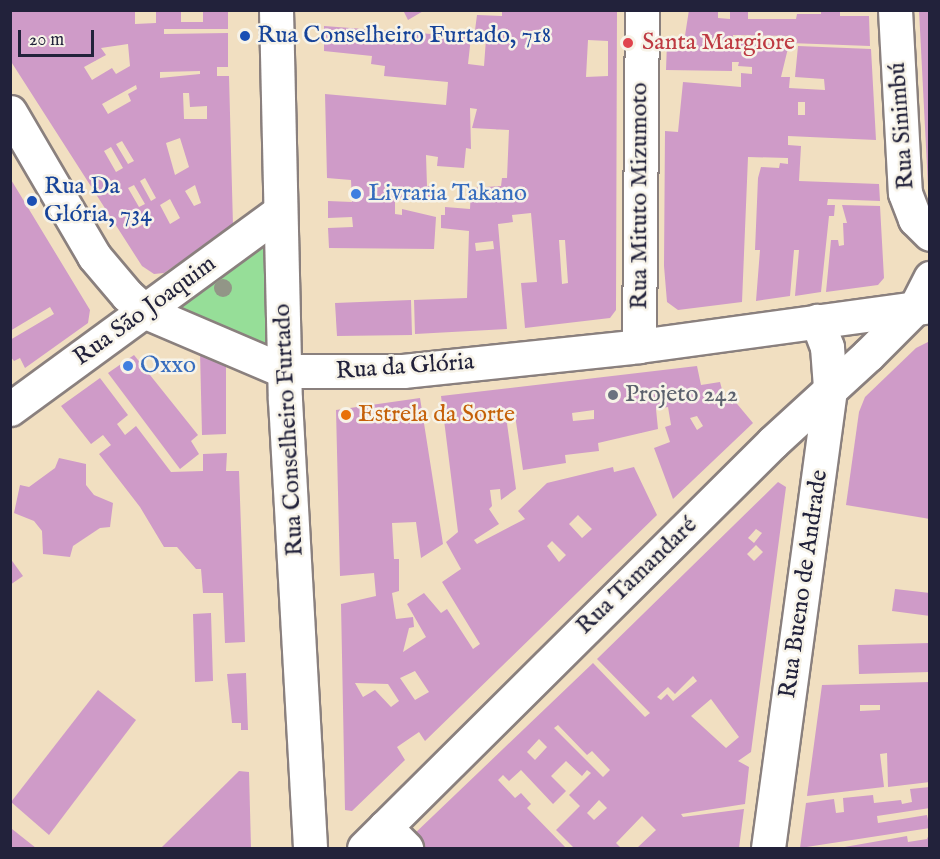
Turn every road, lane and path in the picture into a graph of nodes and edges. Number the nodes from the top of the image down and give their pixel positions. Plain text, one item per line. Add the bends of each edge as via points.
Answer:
1 (276, 10) edge
2 (642, 10) edge
3 (895, 10) edge
4 (10, 112) edge
5 (279, 212) junction
6 (930, 234) edge
7 (930, 278) edge
8 (922, 307) edge
9 (146, 312) junction
10 (817, 321) junction
11 (639, 345) junction
12 (284, 371) junction
13 (355, 372) junction
14 (830, 387) junction
15 (10, 409) edge
16 (286, 430) junction
17 (385, 841) edge
18 (310, 849) edge
19 (768, 849) edge

1 - 5 street, Rua Conselheiro Furtado
2 - 11 street, Rua Mituto Mizumoto
3 - 6 street, Rua Sinimbú via 905,193 915,219
4 - 9 street, Rua da Glória via 94,256
5 - 9 street, Rua São Joaquim
5 - 12 street, Rua Conselheiro Furtado
7 - 8 street
8 - 10 street, Rua da Glória
8 - 14 street, Rua Tamandaré
9 - 12 street, Rua da Glória
9 - 15 street, Rua São Joaquim
10 - 11 street, Rua da Glória
10 - 14 street, Rua Bueno de Andrade via 827,347
11 - 13 street, Rua da Glória via 403,371
12 - 13 street, Rua da Glória
12 - 16 street, Rua Conselheiro Furtado
13 - 16 street via 303,401
14 - 17 street, Rua Tamandaré
14 - 19 street, Rua Bueno de Andrade
16 - 18 street, Rua Conselheiro Furtado

